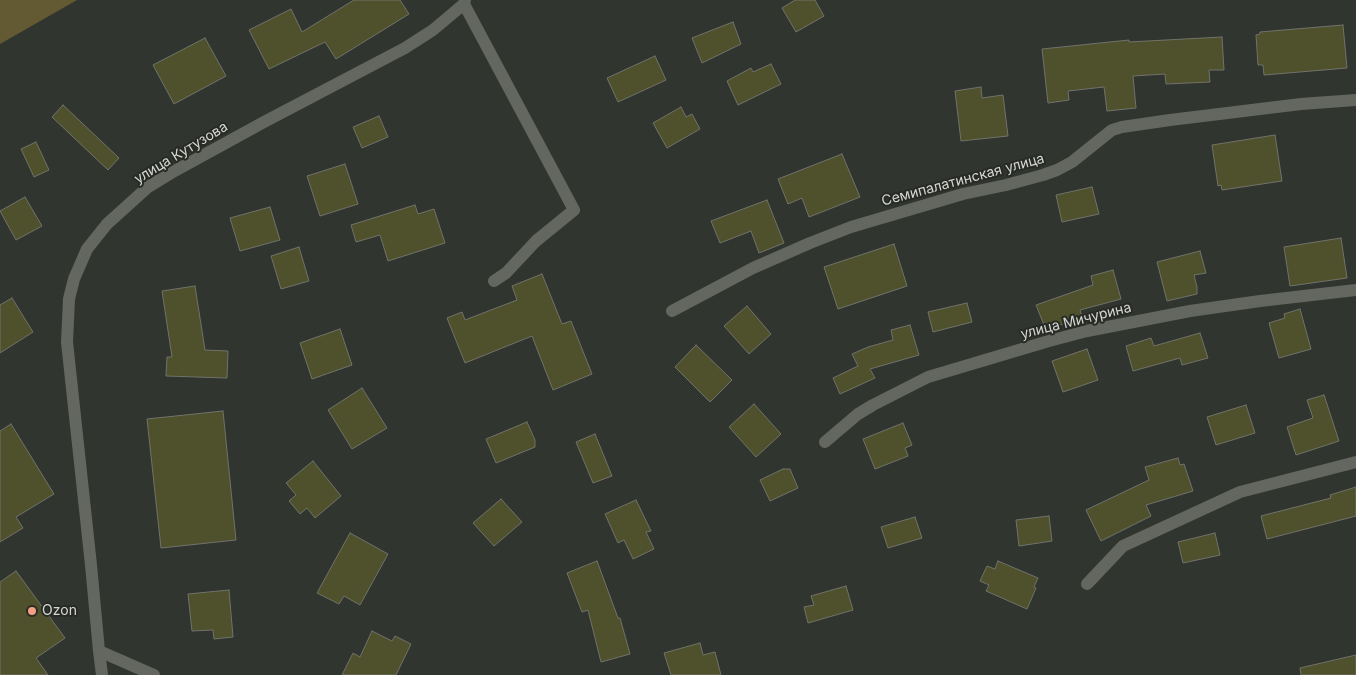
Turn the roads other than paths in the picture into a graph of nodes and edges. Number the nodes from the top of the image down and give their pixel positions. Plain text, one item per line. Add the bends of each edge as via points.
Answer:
1 (465, 2) edge
2 (1356, 100) edge
3 (494, 281) dead end
4 (1356, 290) edge
5 (672, 311) dead end
6 (824, 442) dead end
7 (1356, 462) edge
8 (1086, 584) dead end
9 (99, 651) junction
10 (102, 675) edge
11 (154, 675) edge

1 - 3 street via 574,210
1 - 9 street, улица Кутузова via 433,30 405,48 148,187 106,224 87,249 69,299 67,342
2 - 5 street, Семипалатинская улица via 1291,105 1112,130 1072,162 1050,172 851,227 753,268
4 - 6 street, улица Мичурина via 1190,311 1049,341 928,377 858,414
7 - 8 street via 1240,492 1123,546
9 - 10 street, улица Кутузова
9 - 11 street

